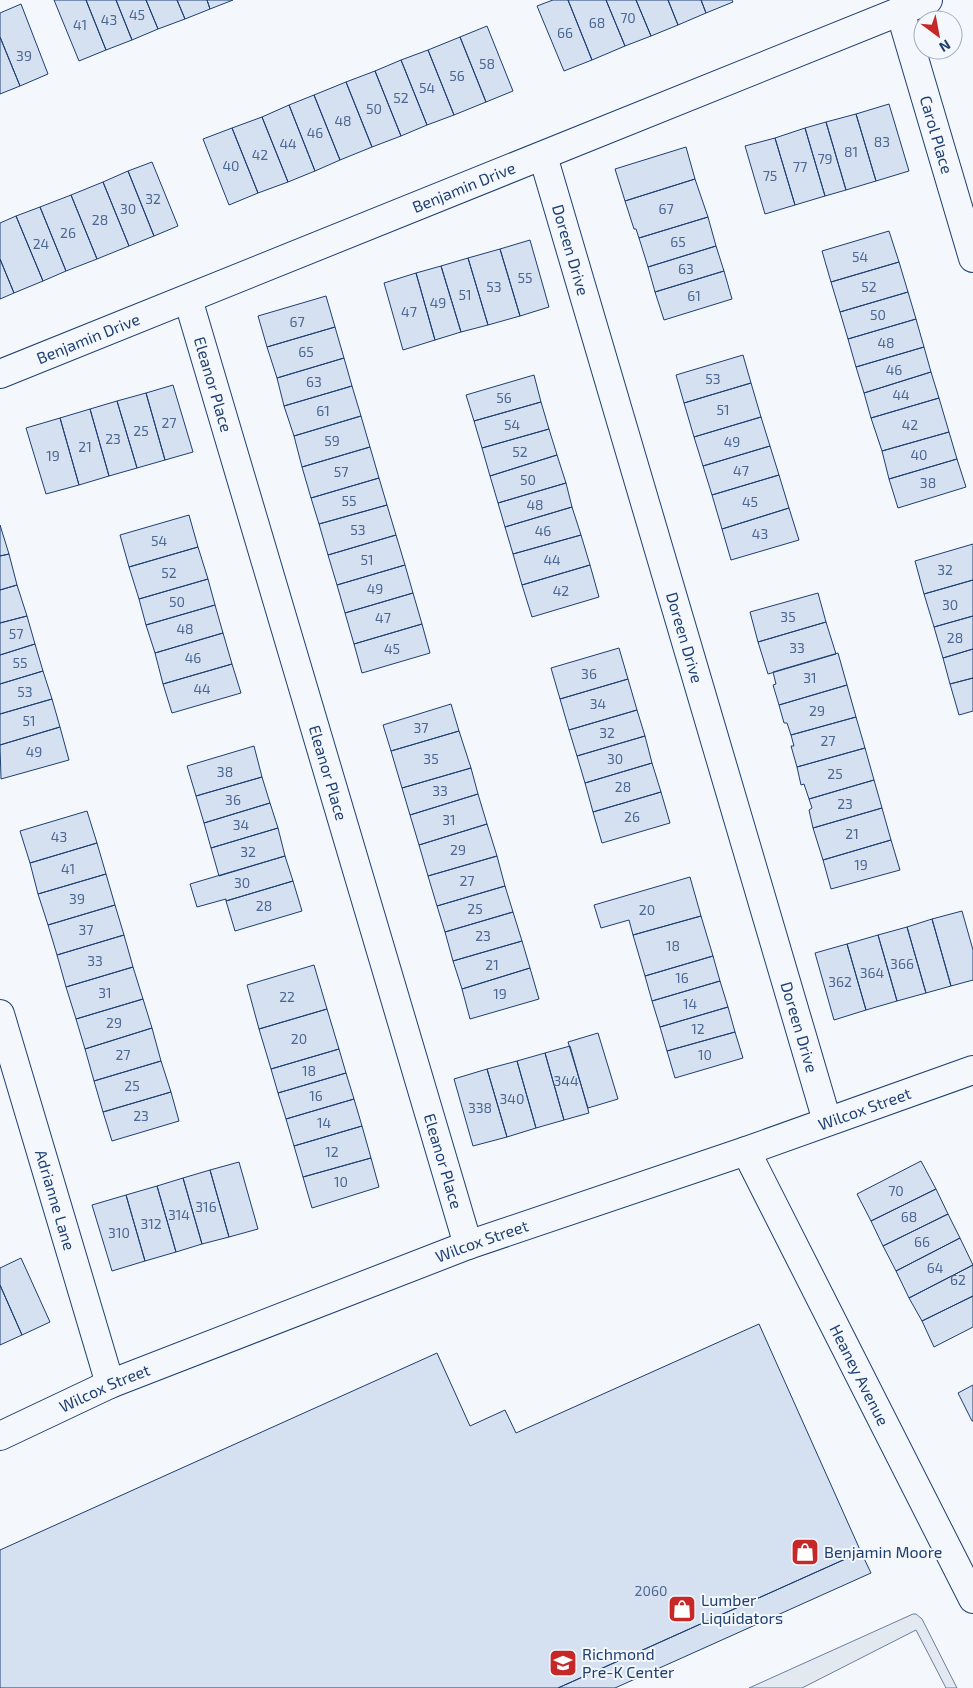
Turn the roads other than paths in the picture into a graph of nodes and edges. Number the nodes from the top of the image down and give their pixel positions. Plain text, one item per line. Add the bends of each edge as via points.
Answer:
1 (928, 0) edge
2 (900, 11) junction
3 (543, 156) junction
4 (973, 258) edge
5 (188, 299) junction
6 (0, 374) edge
7 (0, 1014) edge
8 (973, 1070) edge
9 (827, 1121) junction
10 (746, 1151) junction
11 (468, 1245) junction
12 (110, 1384) junction
13 (0, 1436) edge
14 (973, 1599) edge

1 - 2 street, Benjamin Drive
2 - 3 street, Benjamin Drive
2 - 4 street, Carol Place
3 - 5 street, Benjamin Drive
3 - 9 street, Doreen Drive
5 - 6 street, Benjamin Drive
5 - 11 street, Eleanor Place
7 - 12 street, Adrianne Lane
8 - 9 street, Wilcox Street
9 - 10 street, Wilcox Street
10 - 11 street, Wilcox Street
10 - 14 street, Heaney Avenue
11 - 12 street, Wilcox Street
12 - 13 street, Wilcox Street

